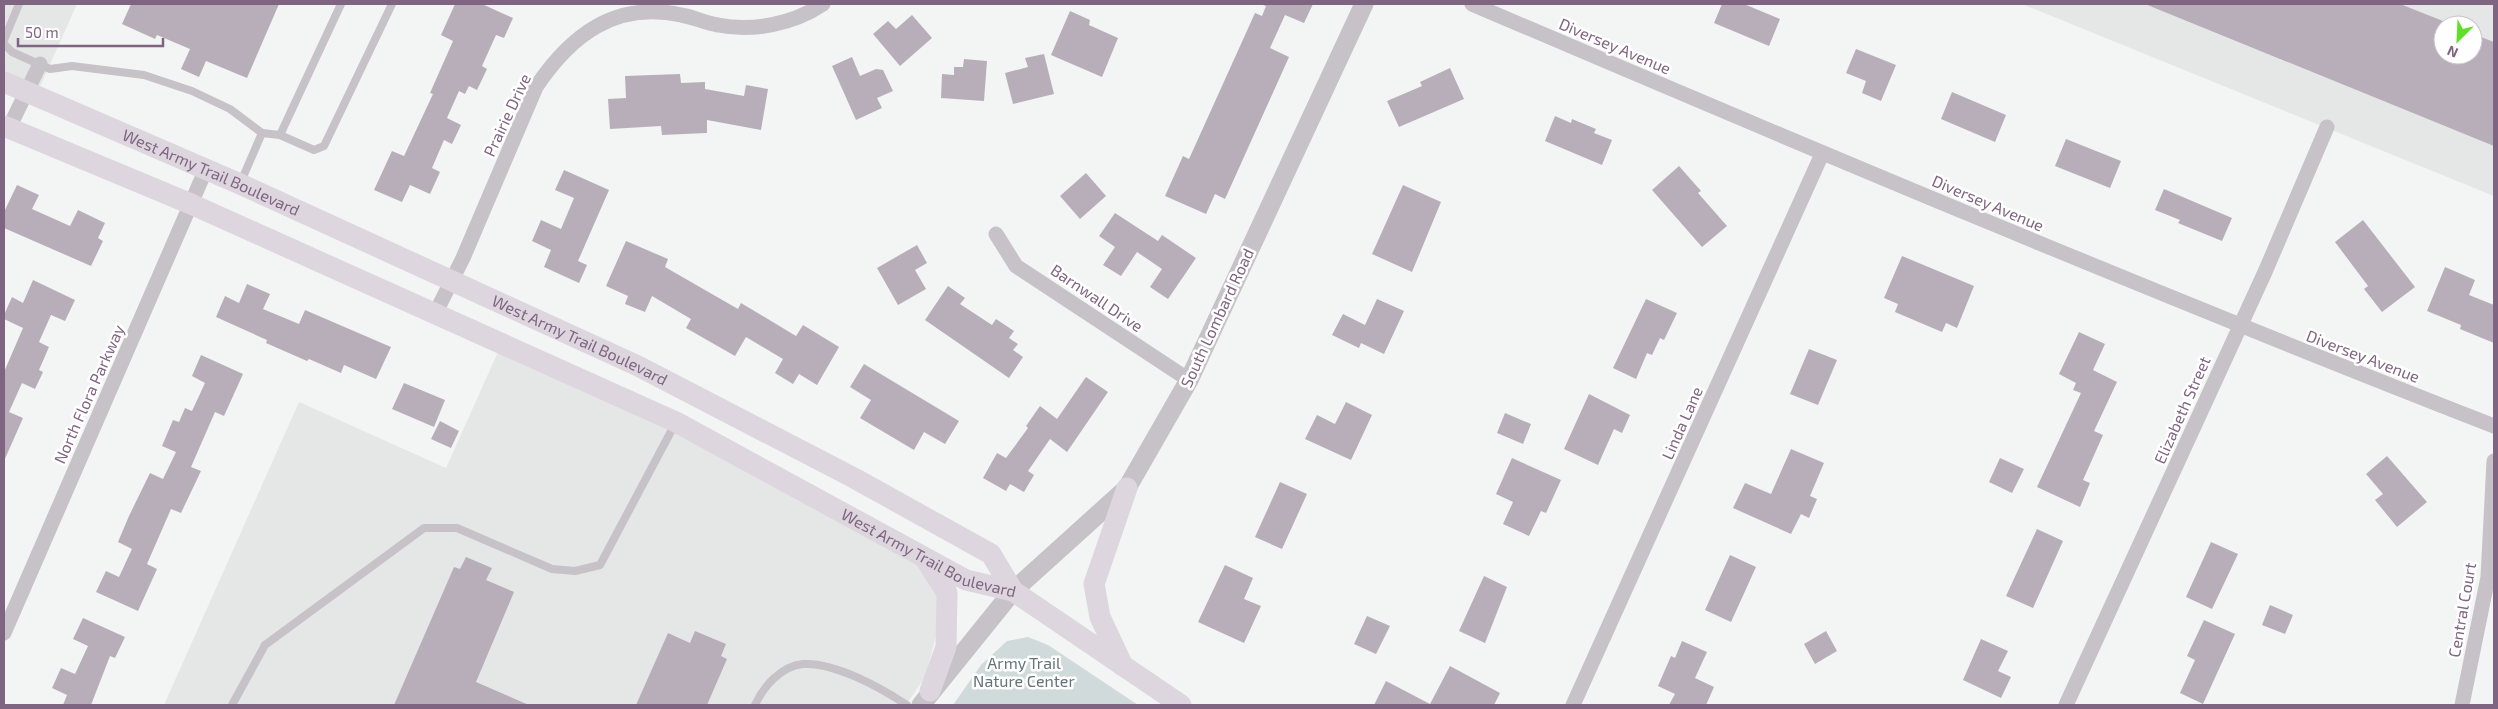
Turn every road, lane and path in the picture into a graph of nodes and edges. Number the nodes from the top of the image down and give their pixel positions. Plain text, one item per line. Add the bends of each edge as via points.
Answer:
1 (19, 4) edge
2 (341, 4) edge
3 (392, 4) edge
4 (823, 4) edge
5 (1364, 4) edge
6 (1472, 4) edge
7 (4, 40) edge
8 (4, 44) edge
9 (40, 64) junction
10 (4, 82) edge
11 (27, 92) junction
12 (7, 127) edge
13 (2327, 127) dead end
14 (262, 133) junction
15 (280, 135) junction
16 (1822, 154) junction
17 (206, 170) junction
18 (240, 184) junction
19 (191, 204) junction
20 (996, 234) dead end
21 (452, 280) junction
22 (435, 314) junction
23 (2239, 326) junction
24 (1188, 380) junction
25 (693, 395) junction
26 (676, 422) junction
27 (2494, 426) edge
28 (2494, 461) edge
29 (1127, 488) junction
30 (925, 558) junction
31 (1013, 591) junction
32 (4, 633) edge
33 (1123, 666) junction
34 (926, 698) edge
35 (232, 705) edge
36 (755, 705) edge
37 (907, 705) edge
38 (1181, 705) edge
39 (1573, 705) edge
40 (2066, 705) edge
41 (2462, 705) edge

1 - 7 lane
2 - 15 lane
3 - 15 lane via 324,146 314,150
4 - 21 street, Prairie Drive via 800,17 742,28 657,11 631,13 602,22 572,43 552,63 536,87
5 - 24 street, South Lombard Road
6 - 16 street, Diversey Avenue
8 - 9 lane via 12,52
9 - 11 street
9 - 14 lane via 50,69 72,66 144,75 192,91 230,109
10 - 11 main road, West Army Trail Boulevard
11 - 12 street
11 - 17 main road, West Army Trail Boulevard
12 - 19 main road, West Army Trail Boulevard
13 - 23 street, Elizabeth Street
14 - 15 lane
14 - 18 lane
16 - 23 street, Diversey Avenue
16 - 39 street, Linda Lane
17 - 18 main road, West Army Trail Boulevard
17 - 19 street, North Flora Parkway
18 - 21 main road, West Army Trail Boulevard
19 - 22 main road, West Army Trail Boulevard
19 - 32 street, North Flora Parkway
20 - 24 street, Barnwall Drive via 1016,266
21 - 22 street, Prairie Drive
21 - 25 main road, West Army Trail Boulevard
22 - 26 main road, West Army Trail Boulevard
23 - 27 street, Diversey Avenue
23 - 40 street, Elizabeth Street
24 - 29 street, South Lombard Road
25 - 26 main road
25 - 31 main road, West Army Trail Boulevard via 854,478 991,554
26 - 30 main road, West Army Trail Boulevard
26 - 35 lane via 600,565 575,571 552,569 457,528 424,528 265,645
28 - 41 street, Central Court via 2488,577
29 - 31 street, South Lombard Road
29 - 33 main road via 1094,584 1100,617
30 - 31 main road, West Army Trail Boulevard via 966,580
30 - 34 main road via 947,592 946,647
31 - 33 main road
31 - 34 street, South Lombard Road
33 - 38 main road
36 - 37 lane via 762,690 779,674 802,664 829,668 884,690

